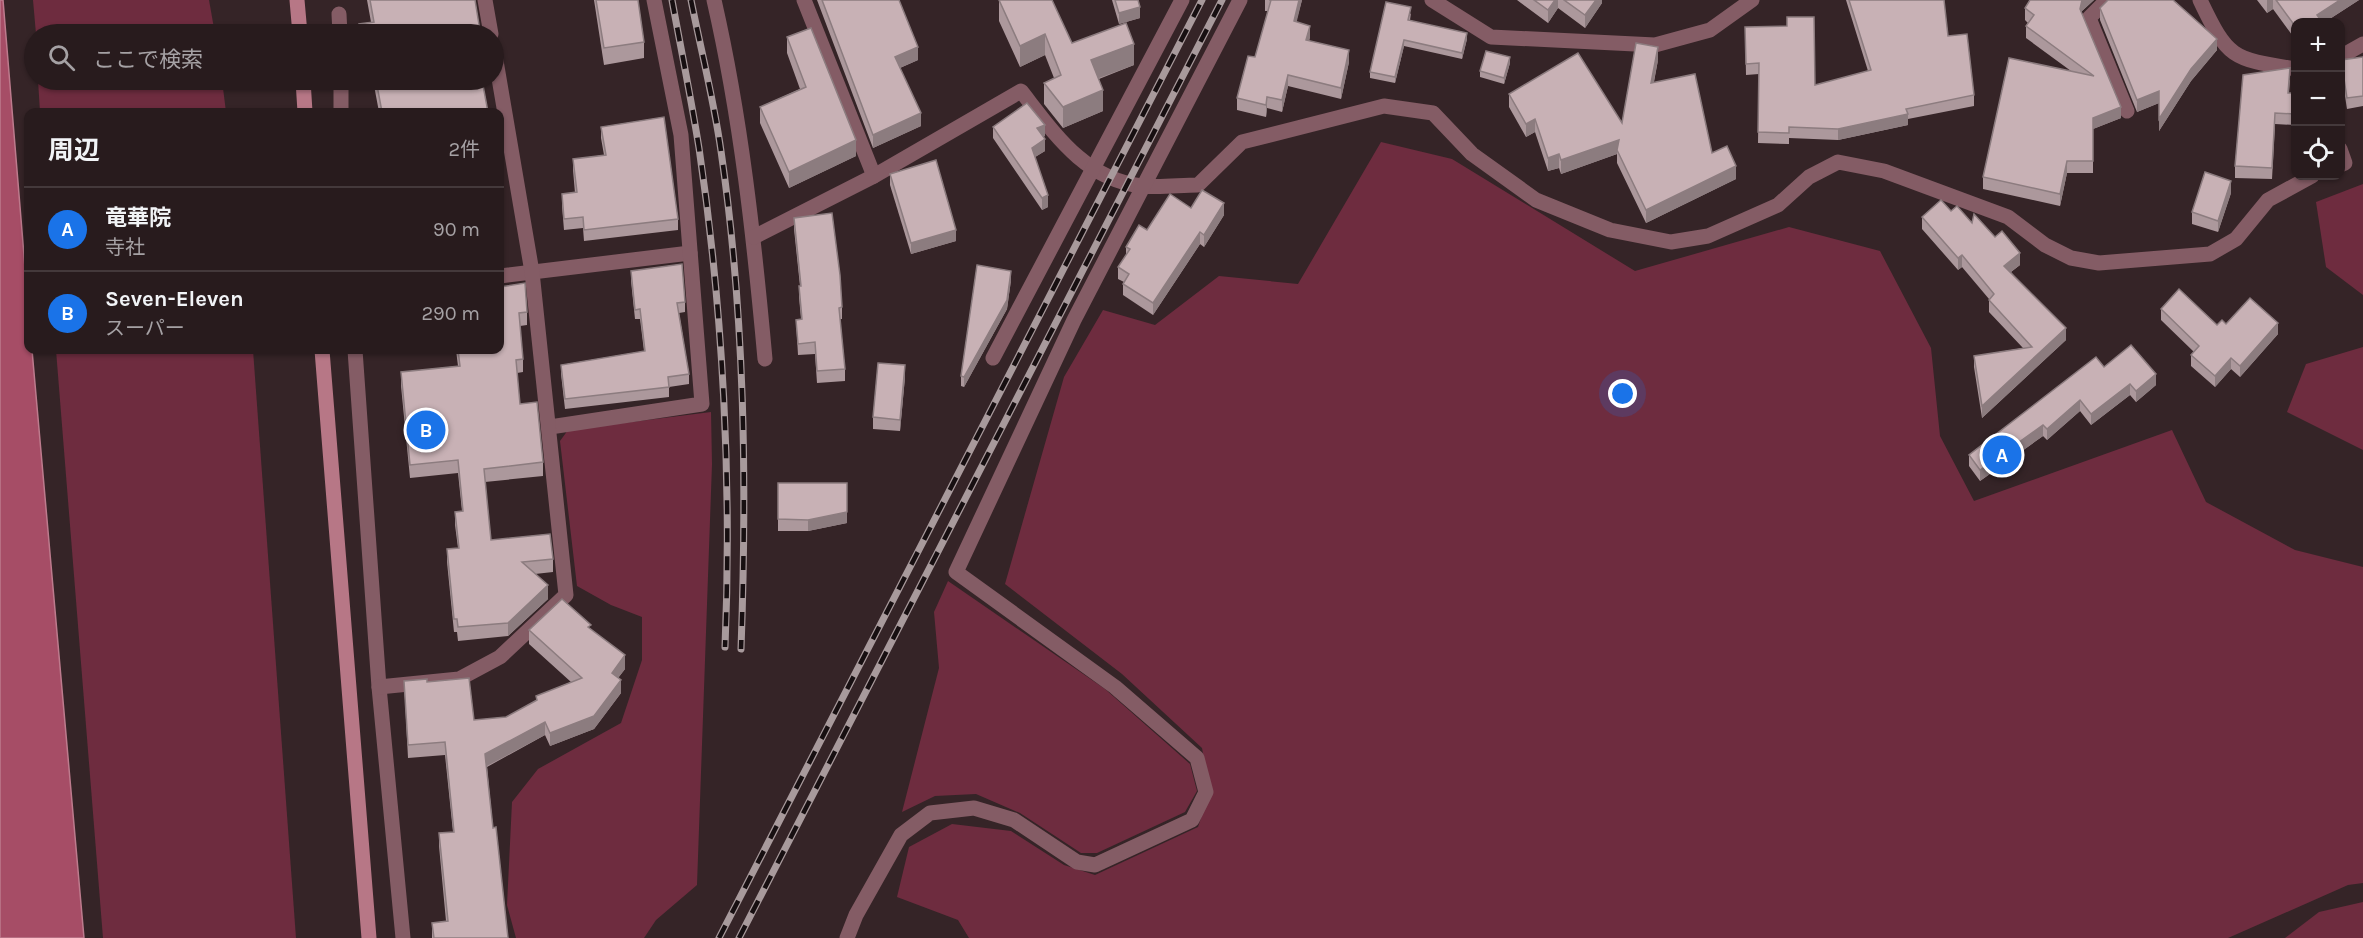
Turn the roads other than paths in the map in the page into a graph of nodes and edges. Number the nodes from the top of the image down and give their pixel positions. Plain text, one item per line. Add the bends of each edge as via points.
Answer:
1 (297, 0) edge
2 (485, 0) edge
3 (654, 0) edge
4 (714, 0) edge
5 (804, 0) edge
6 (1182, 0) edge
7 (1240, 0) edge
8 (1432, 0) edge
9 (1752, 0) edge
10 (2107, 0) edge
11 (2200, 0) edge
12 (1455, 7) edge
13 (339, 14) dead end
14 (299, 24) edge
15 (340, 24) edge
16 (489, 24) edge
17 (2363, 44) edge
18 (2345, 54) edge
19 (2291, 68) edge
20 (304, 90) edge
21 (341, 90) edge
22 (501, 90) edge
23 (305, 108) edge
24 (341, 108) edge
25 (2127, 111) dead end
26 (1092, 170) junction
27 (874, 176) junction
28 (2305, 180) edge
29 (1141, 186) junction
30 (754, 237) junction
31 (690, 253) junction
32 (532, 272) junction
33 (504, 276) edge
34 (322, 354) edge
35 (355, 354) edge
36 (993, 358) dead end
37 (765, 359) dead end
38 (550, 427) junction
39 (379, 687) junction
40 (369, 938) edge
41 (403, 938) edge
42 (848, 938) edge

1 - 14 street
2 - 16 street
3 - 31 street via 681,135
4 - 30 street via 728,62
5 - 27 street
6 - 26 street
7 - 29 street
8 - 12 street
9 - 12 street via 1710,30 1655,45 1491,37
10 - 25 street via 2089,18
11 - 19 street via 2229,51 2252,62
13 - 15 street
17 - 18 street
20 - 23 street
21 - 24 street
22 - 32 street
26 - 27 street via 1059,140 1021,92
26 - 29 street
26 - 36 street
27 - 30 street
28 - 29 street via 2268,201 2236,239 2210,254 2099,263 2071,258 2045,245 2008,217 1884,171 1838,162 1809,177 1779,205 1708,236 1671,242 1610,230 1536,200 1472,154 1433,113 1384,106 1242,142 1198,185
29 - 42 street via 956,572 1115,687 1189,751 1197,759 1206,792 1192,820 1095,866 1077,862 1014,820 974,808 930,813 901,835 856,915
30 - 37 street
31 - 32 street
31 - 38 street via 702,404
32 - 33 street
32 - 38 street
34 - 40 street
35 - 39 street
38 - 39 street via 566,595 500,657 459,679
39 - 41 street

